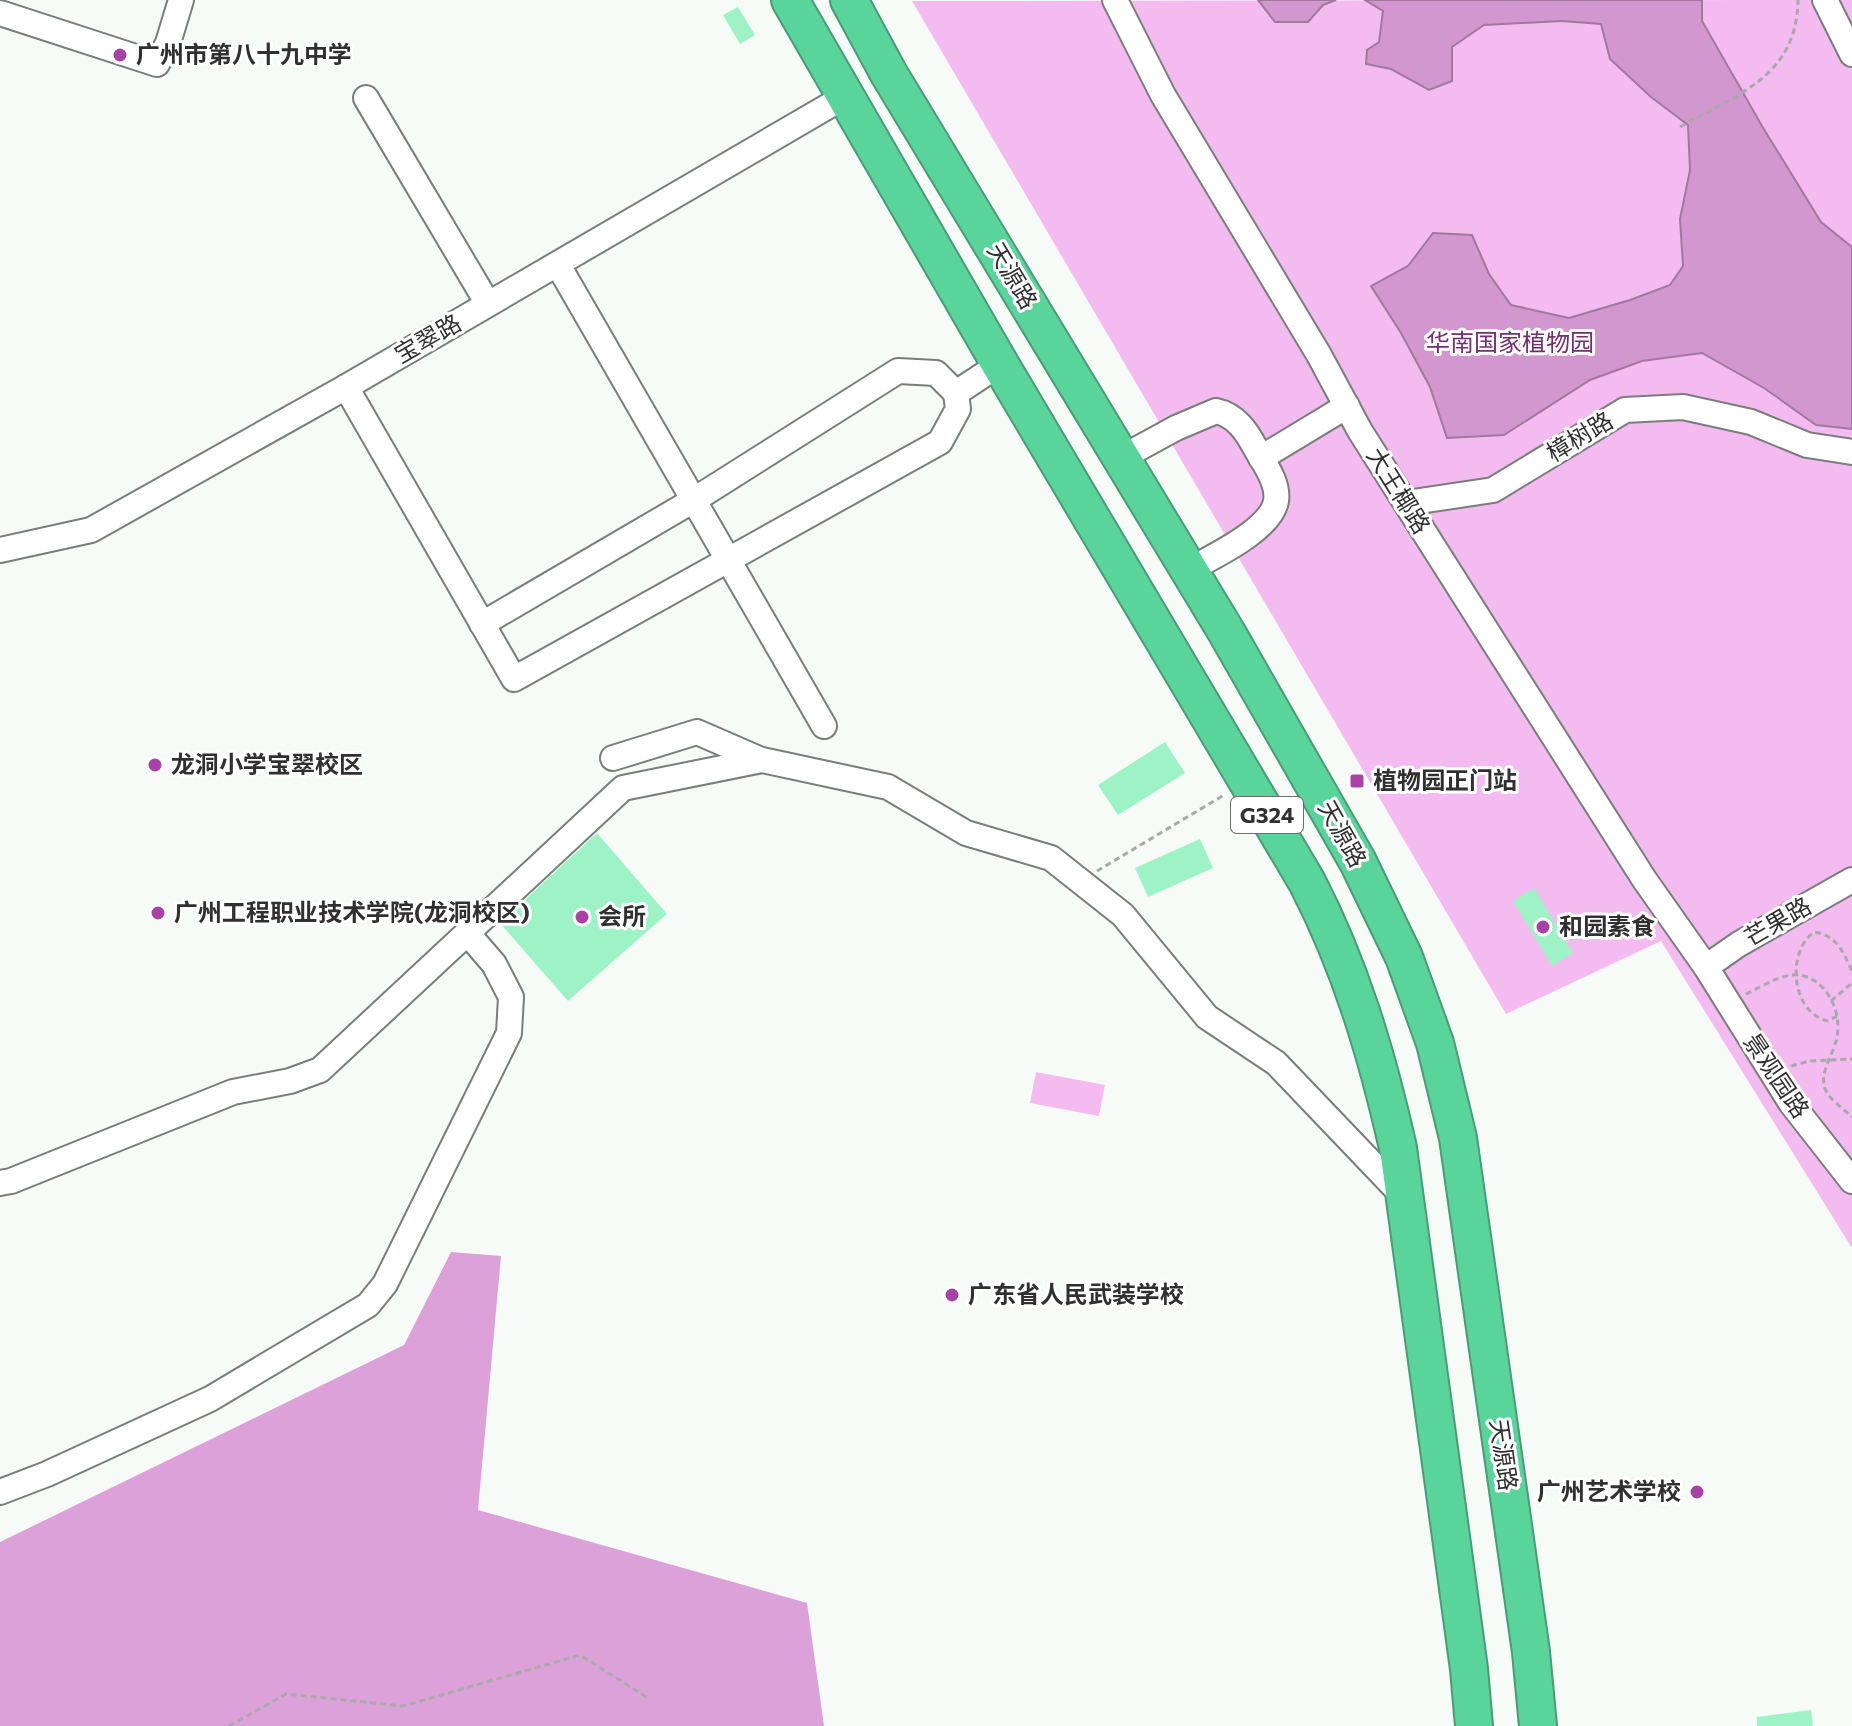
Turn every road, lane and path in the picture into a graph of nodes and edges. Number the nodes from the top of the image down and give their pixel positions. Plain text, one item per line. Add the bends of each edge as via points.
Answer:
1 (181, 0) edge
2 (790, 0) edge
3 (1115, 0) edge
4 (1798, 0) edge
5 (1825, 0) edge
6 (850, 1) edge
7 (0, 13) edge
8 (1852, 54) edge
9 (844, 97) junction
10 (366, 98) dead end
11 (1680, 127) dead end
12 (558, 265) junction
13 (488, 304) junction
14 (1000, 364) junction
15 (346, 387) junction
16 (956, 393) junction
17 (1347, 406) junction
18 (1852, 452) edge
19 (1121, 458) junction
20 (1261, 458) junction
21 (694, 500) junction
22 (1406, 503) junction
23 (0, 550) edge
24 (727, 558) junction
25 (1189, 570) junction
26 (482, 624) junction
27 (824, 726) dead end
28 (613, 758) dead end
29 (762, 760) junction
30 (1247, 781) junction
31 (1852, 880) edge
32 (1080, 881) junction
33 (469, 935) dead end
34 (1706, 967) junction
35 (1852, 971) edge
36 (1796, 975) junction
37 (1852, 983) edge
38 (1831, 1001) junction
39 (1728, 1003) junction
40 (1837, 1016) junction
41 (1852, 1059) edge
42 (1829, 1060) junction
43 (1774, 1076) junction
44 (1852, 1117) edge
45 (1852, 1181) edge
46 (0, 1183) edge
47 (1405, 1198) junction
48 (0, 1492) edge
49 (648, 1698) dead end
50 (229, 1726) edge
51 (1474, 1726) edge
52 (1538, 1726) edge

1 - 7 street via 157,64
2 - 9 highway, G324
3 - 17 street, 大王椰路 via 1163,95
4 - 11 path via 1788,48 1766,77
5 - 8 street
6 - 19 highway, 天源路 / G324
9 - 12 street, 宝翠路
9 - 14 highway, G324
10 - 13 street
12 - 13 street, 宝翠路
12 - 21 street
13 - 15 street, 宝翠路
14 - 16 street
14 - 30 highway, G324
15 - 23 street, 宝翠路 via 91,530
15 - 26 street
16 - 21 street via 936,373 898,371
16 - 24 street via 958,409 940,442
17 - 20 street
17 - 22 street, 大王椰路
18 - 22 street, 樟树路 via 1807,445 1751,422 1683,407 1625,410 1493,490
19 - 20 street via 1216,411 1234,418
19 - 25 highway, 天源路 / G324
20 - 25 street via 1276,490 1268,517 1241,540
21 - 24 street
21 - 26 street
22 - 34 street, 大王椰路 via 1644,879
24 - 26 street via 514,679
24 - 27 street
25 - 52 highway, 天源路 / G324 via 1386,914 1435,1043 1458,1138
28 - 29 street via 697,732
29 - 32 street via 888,787 966,833 1051,858
29 - 46 street via 623,788 320,1070 233,1092
30 - 32 path
30 - 47 highway, G324 via 1338,945 1381,1070
31 - 34 street, 芒果路
32 - 47 street via 1123,915 1207,1017 1276,1063
33 - 48 street via 494,964 511,997 509,1033 377,1295 210,1399
34 - 39 street, 景观园路
35 - 36 path via 1841,947 1814,932 1798,951
36 - 38 path via 1817,982
36 - 39 path
36 - 40 path via 1800,996 1819,1019
37 - 38 path
38 - 40 path
39 - 43 street, 景观园路
40 - 42 path
41 - 42 path
42 - 43 path via 1793,1064
42 - 44 path via 1823,1082 1827,1095
43 - 45 street, 景观园路
47 - 51 highway, G324
49 - 50 path via 580,1655 403,1706 286,1694

